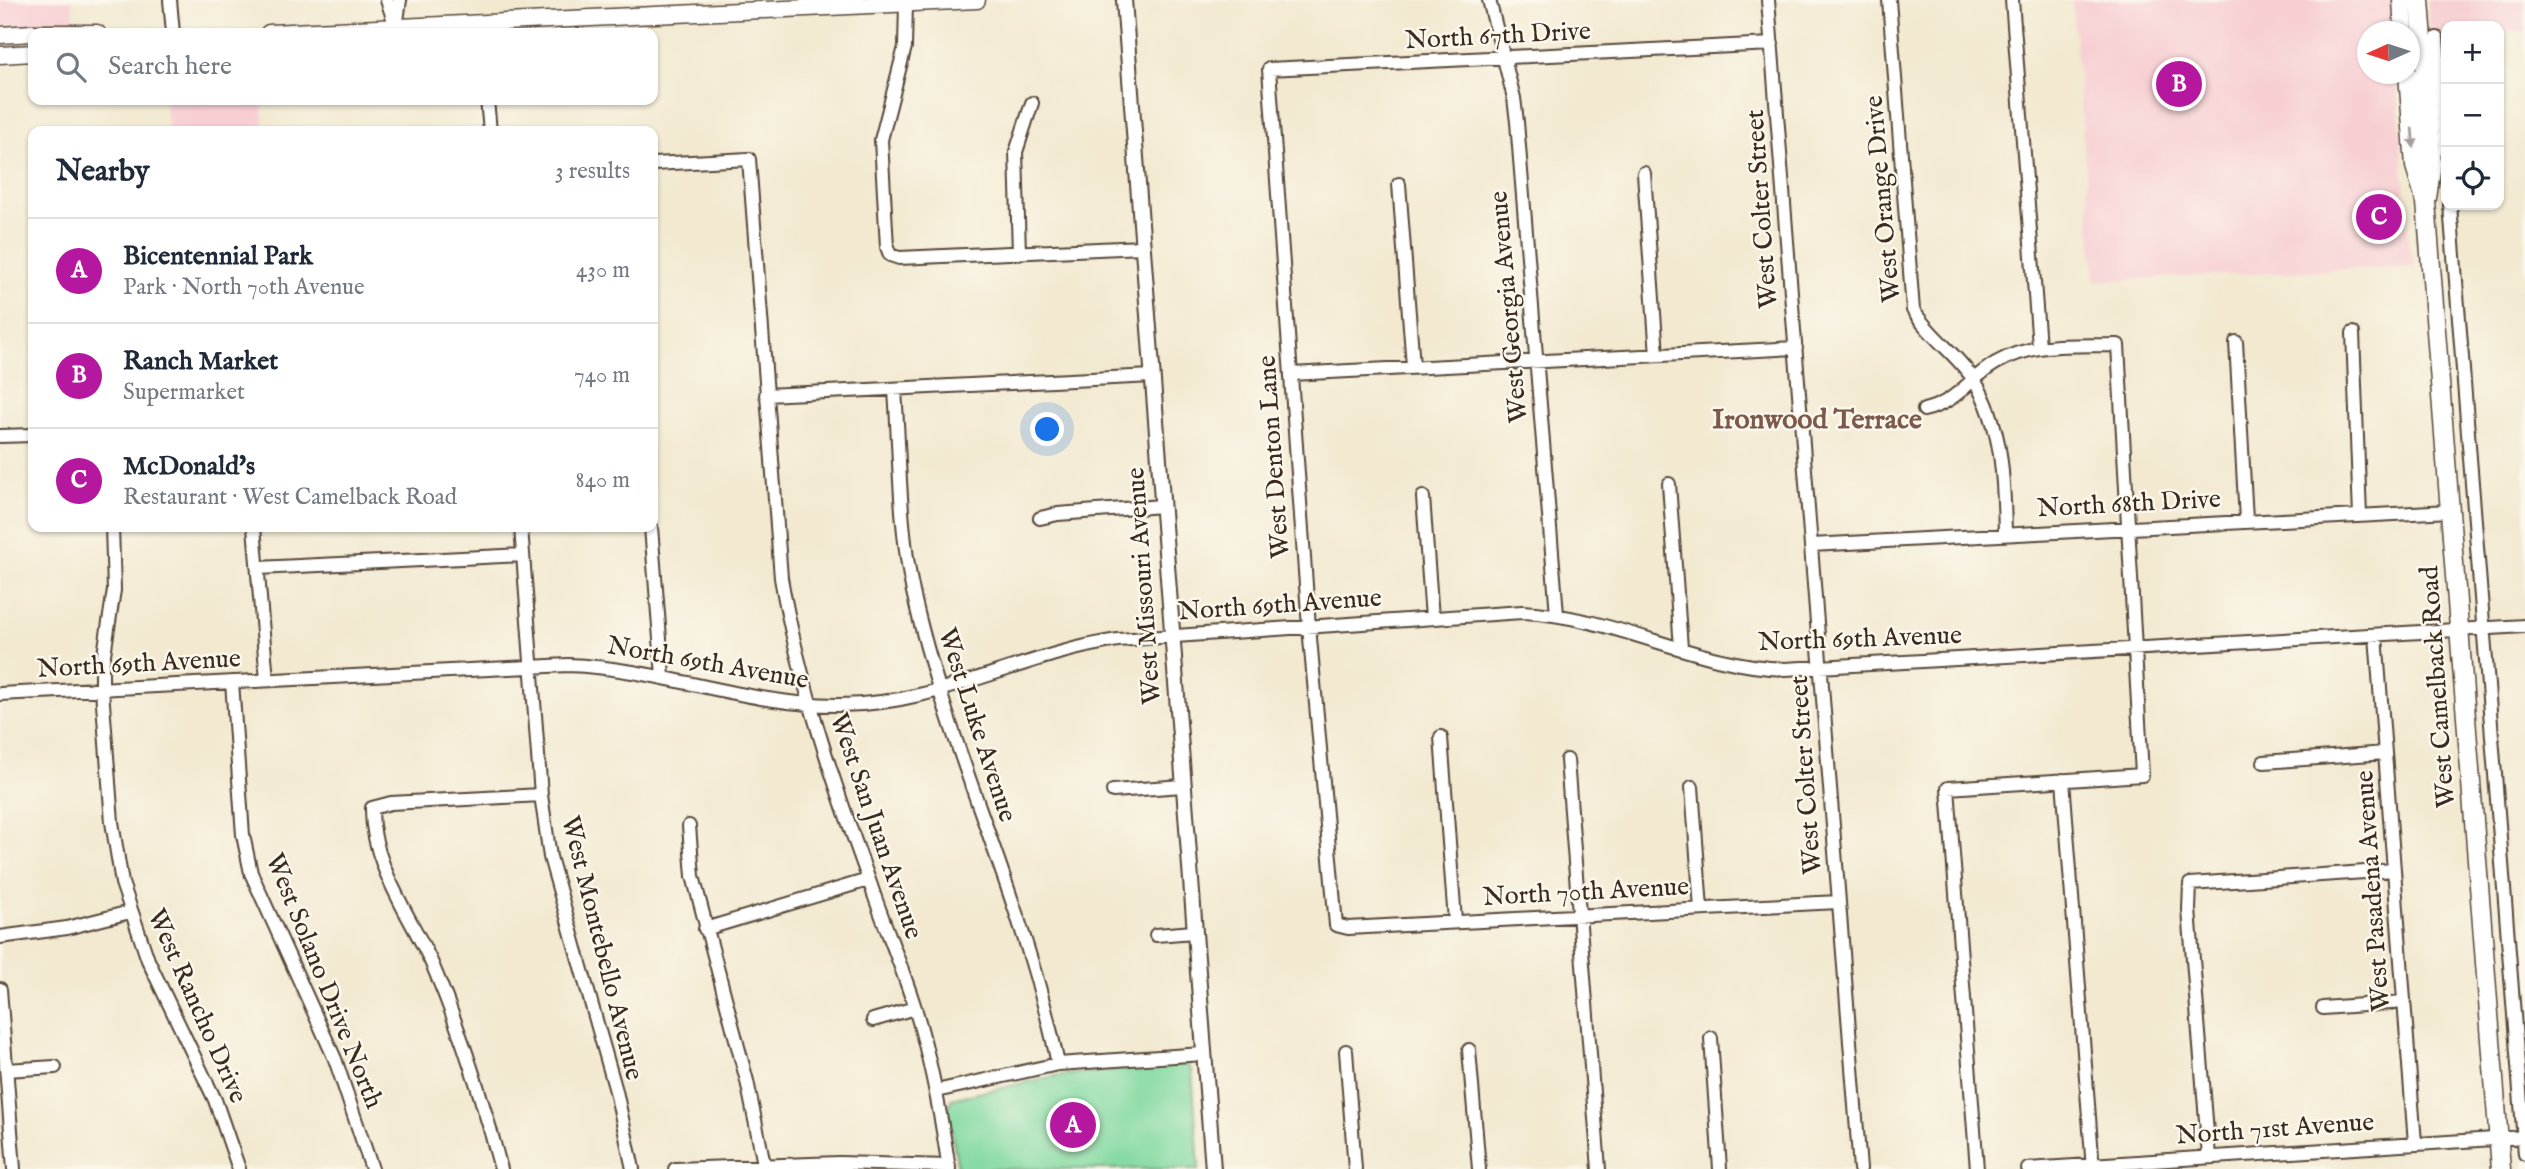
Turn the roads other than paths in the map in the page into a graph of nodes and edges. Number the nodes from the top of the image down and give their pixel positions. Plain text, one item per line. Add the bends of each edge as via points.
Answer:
1 (170, 0) edge
2 (387, 0) edge
3 (400, 0) edge
4 (977, 0) edge
5 (1125, 0) edge
6 (1489, 0) edge
7 (1768, 0) edge
8 (1889, 0) edge
9 (2012, 0) edge
10 (2402, 0) edge
11 (2420, 0) edge
12 (906, 4) junction
13 (2403, 21) edge
14 (396, 27) junction
15 (173, 28) edge
16 (375, 28) edge
17 (481, 28) edge
18 (28, 33) edge
19 (0, 35) edge
20 (2437, 38) dead end
21 (1772, 44) junction
22 (28, 53) edge
23 (0, 55) edge
24 (1503, 58) junction
25 (1269, 69) joint
26 (2409, 84) edge
27 (1032, 103) dead end
28 (487, 105) edge
29 (490, 126) edge
30 (2446, 147) edge
31 (658, 164) edge
32 (1644, 173) dead end
33 (1399, 184) dead end
34 (2426, 202) junction
35 (2450, 210) edge
36 (1143, 247) junction
37 (1019, 253) junction
38 (2353, 333) dead end
39 (2236, 342) dead end
40 (2039, 346) junction
41 (1796, 348) junction
42 (1657, 355) junction
43 (1535, 361) junction
44 (1413, 366) junction
45 (1292, 374) junction
46 (1153, 376) junction
47 (1973, 379) junction
48 (895, 391) junction
49 (766, 395) junction
50 (1924, 410) dead end
51 (28, 435) edge
52 (0, 436) edge
53 (1669, 484) dead end
54 (1423, 497) dead end
55 (1162, 506) junction
56 (2451, 511) junction
57 (2360, 516) junction
58 (1040, 518) dead end
59 (2246, 520) junction
60 (2129, 527) junction
61 (112, 532) edge
62 (254, 532) edge
63 (521, 532) edge
64 (651, 532) edge
65 (2005, 534) junction
66 (1811, 545) junction
67 (523, 555) junction
68 (258, 568) junction
69 (1557, 614) junction
70 (1432, 618) junction
71 (2525, 626) edge
72 (1309, 627) junction
73 (2484, 629) junction
74 (2460, 631) junction
75 (1172, 634) junction
76 (2376, 636) junction
77 (1681, 648) junction
78 (2136, 649) junction
79 (532, 667) junction
80 (1820, 667) junction
81 (663, 676) junction
82 (267, 680) junction
83 (232, 682) junction
84 (102, 690) junction
85 (940, 691) junction
86 (0, 694) edge
87 (812, 705) junction
88 (1441, 737) dead end
89 (2385, 753) junction
90 (1567, 760) dead end
91 (2264, 762) dead end
92 (2063, 780) junction
93 (1184, 786) junction
94 (1692, 787) dead end
95 (1113, 791) dead end
96 (541, 795) junction
97 (689, 826) dead end
98 (2394, 870) junction
99 (868, 880) junction
100 (1838, 902) junction
101 (1701, 909) junction
102 (130, 912) junction
103 (1579, 917) junction
104 (1455, 921) junction
105 (1335, 925) joint
106 (705, 929) junction
107 (1194, 932) junction
108 (1156, 935) dead end
109 (0, 937) edge
110 (0, 989) edge
111 (2404, 1002) junction
112 (915, 1008) junction
113 (2323, 1008) dead end
114 (873, 1020) dead end
115 (1712, 1038) dead end
116 (1346, 1051) dead end
117 (1469, 1051) dead end
118 (1203, 1054) junction
119 (1058, 1064) junction
120 (55, 1066) dead end
121 (6, 1070) junction
122 (936, 1091) junction
123 (2524, 1137) edge
124 (2499, 1139) junction
125 (2415, 1143) junction
126 (2525, 1154) edge
127 (2209, 1157) junction
128 (764, 1164) junction
129 (2093, 1167) edge
130 (949, 1168) edge
131 (14, 1169) edge
132 (240, 1169) edge
133 (372, 1169) edge
134 (501, 1169) edge
135 (633, 1169) edge
136 (675, 1169) edge
137 (1213, 1169) edge
138 (1355, 1169) edge
139 (1479, 1169) edge
140 (1599, 1169) edge
141 (1720, 1169) edge
142 (1860, 1169) edge
143 (1977, 1169) edge
144 (2028, 1169) edge
145 (2501, 1169) edge

1 - 15 street
2 - 14 street
3 - 14 street
4 - 12 main road
5 - 36 street, West Missouri Avenue
6 - 24 street, West Georgia Avenue
7 - 21 street, West Colter Street
8 - 47 street, West Orange Drive via 1913,310 1924,328
9 - 40 street
10 - 13 main road
11 - 34 main road, West Camelback Road via 2432,164
12 - 17 main road
12 - 37 street via 905,47 880,148 890,255
14 - 16 main road
14 - 17 main road
18 - 19 main road
20 - 30 street
21 - 24 street, North 67th Drive
21 - 41 street, West Colter Street
22 - 23 main road
24 - 25 street, North 67th Drive
24 - 43 street, West Georgia Avenue via 1517,122
25 - 45 street, West Denton Lane
26 -> 34 main road, West Camelback Road via 2415,166
27 - 37 street via 1016,152
28 - 29 street
31 - 49 street, West San Juan Avenue via 749,159
32 - 42 street
33 - 44 street
34 - 56 main road, West Camelback Road
35 - 73 street, West Camelback Road
36 - 37 street
36 - 46 street, West Missouri Avenue
38 - 57 street
39 - 59 street
40 - 47 street via 2019,351
40 - 60 street via 2118,345
41 - 42 street
41 - 66 street, West Colter Street
42 - 43 street
43 - 44 street
43 - 69 street, West Georgia Avenue
44 - 45 street
45 - 72 street, West Denton Lane
46 - 48 street
46 - 55 street, West Missouri Avenue
47 - 50 street via 1944,405
47 - 65 street, West Orange Drive via 1993,422 2001,460
48 - 49 street
48 - 85 street, West Luke Avenue via 908,557
49 - 87 street, West San Juan Avenue via 781,578
51 - 52 street
53 - 77 street
54 - 70 street
55 - 58 street
55 - 75 street, West Missouri Avenue
56 - 57 street, North 68th Drive
56 - 74 main road, West Camelback Road
57 - 59 street, North 68th Drive
59 - 60 street, North 68th Drive
60 - 65 street, North 68th Drive
60 - 78 street
61 - 84 street, West Rancho Drive via 114,590
62 - 68 street
63 - 67 street, West Montebello Avenue
64 - 81 street
65 - 66 street, North 68th Drive
66 - 80 street, West Colter Street
67 - 68 street
67 - 79 street, West Montebello Avenue
68 - 82 street
69 - 70 street, North 69th Avenue
69 - 77 street, North 69th Avenue
70 - 72 street, North 69th Avenue
71 - 73 street, North 69th Avenue
72 - 75 street, North 69th Avenue
72 - 105 street, West Denton Lane
73 - 74 street, North 69th Avenue
73 - 123 street, West Camelback Road
74 - 76 street, North 69th Avenue
74 - 124 main road, West Camelback Road
75 - 85 street, North 69th Avenue via 1079,647
75 - 93 street, West Missouri Avenue
76 - 78 street, North 69th Avenue
76 - 89 street, West Pasadena Avenue
77 - 80 street, North 69th Avenue via 1746,666
78 - 80 street, North 69th Avenue
78 - 92 street via 2142,775
79 - 81 street, North 69th Avenue via 605,666
79 - 82 street, North 69th Avenue
79 - 96 street, West Montebello Avenue
80 - 100 street, West Colter Street
81 - 87 street, North 69th Avenue via 752,697
82 - 83 street, North 69th Avenue
83 - 84 street, North 69th Avenue
83 - 133 street, West Solano Drive North via 243,835 251,873 335,1059
84 - 86 street, North 69th Avenue
84 - 102 street, West Rancho Drive via 112,822
85 - 87 street, North 69th Avenue via 886,703
85 - 119 street, West Luke Avenue via 1025,939
87 - 99 street, West San Juan Avenue
88 - 104 street
89 - 91 street
89 - 98 street, West Pasadena Avenue
90 - 103 street
92 - 129 street
92 - 143 street via 1948,788
93 - 95 street
93 - 107 street, West Missouri Avenue
94 - 101 street
96 - 134 street via 391,803 372,808 371,831 378,853 460,1034
96 - 135 street, West Montebello Avenue via 550,857 616,1091
97 - 106 street
98 - 111 street, West Pasadena Avenue
98 - 127 street via 2190,884
99 - 106 street
99 - 112 street, West San Juan Avenue
100 - 101 street, North 70th Avenue
100 - 142 street, West Colter Street
101 - 103 street, North 70th Avenue
102 - 109 street via 67,928
102 - 132 street, West Rancho Drive via 155,978 215,1100
103 - 104 street, North 70th Avenue
103 - 140 street
104 - 105 street, North 70th Avenue
106 - 128 street via 747,1081
107 - 108 street
107 - 118 street, West Missouri Avenue
110 - 121 street
111 - 113 street
111 - 125 street, West Pasadena Avenue
112 - 114 street
112 - 122 street, West San Juan Avenue
115 - 141 street
116 - 138 street
117 - 139 street
118 - 119 street
118 - 137 street, West Missouri Avenue
119 - 122 street
120 - 121 street
121 - 131 street
122 - 130 street, West San Juan Avenue
123 - 124 street, North 71st Avenue
123 - 126 street, West Camelback Road
124 - 125 street, North 71st Avenue
124 - 145 main road, West Camelback Road
125 - 127 street, North 71st Avenue
127 - 129 street, North 71st Avenue
128 - 130 street
128 - 136 street
129 - 144 street, North 71st Avenue

